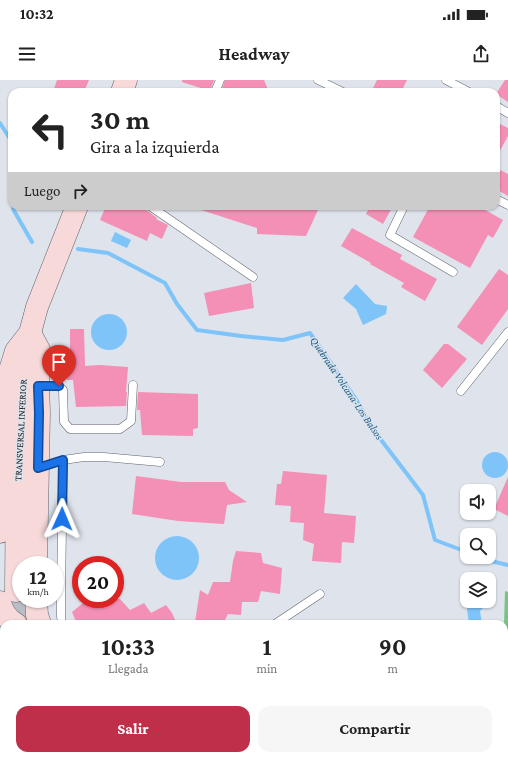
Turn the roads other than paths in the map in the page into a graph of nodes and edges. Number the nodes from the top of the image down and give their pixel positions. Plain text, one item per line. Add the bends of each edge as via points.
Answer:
1 (318, 80) edge
2 (446, 80) edge
3 (335, 88) edge
4 (457, 88) edge
5 (75, 210) edge
6 (156, 210) edge
7 (402, 210) edge
8 (453, 272) dead end
9 (253, 277) dead end
10 (508, 332) edge
11 (30, 333) junction
12 (133, 385) dead end
13 (38, 386) junction
14 (461, 391) dead end
15 (63, 460) junction
16 (160, 462) dead end
17 (38, 468) junction
18 (1, 470) edge
19 (0, 532) edge
20 (18, 556) edge
21 (36, 556) edge
22 (320, 594) dead end
23 (12, 604) edge
24 (30, 608) edge
25 (11, 620) edge
26 (39, 620) edge
27 (62, 620) edge
28 (281, 620) edge

1 - 3 lane
2 - 4 lane
5 - 11 main road, TRANSVERSAL INFERIOR via 37,307
6 - 9 lane
7 - 8 lane via 390,235
10 - 14 lane
11 - 13 main road via 39,350
11 - 18 main road via 16,351 6,383 2,416
11 - 20 main road, TRANSVERSAL INFERIOR via 21,390 17,466
12 - 13 lane via 131,421 120,429 70,429 64,422 63,390 59,386
13 - 17 main road
15 - 16 lane via 84,456
15 - 17 lane
15 - 27 lane
17 - 21 main road
18 - 19 main road
22 - 28 lane
23 - 25 main road via 4,613
24 - 26 main road, TRANSVERSAL INFERIOR

